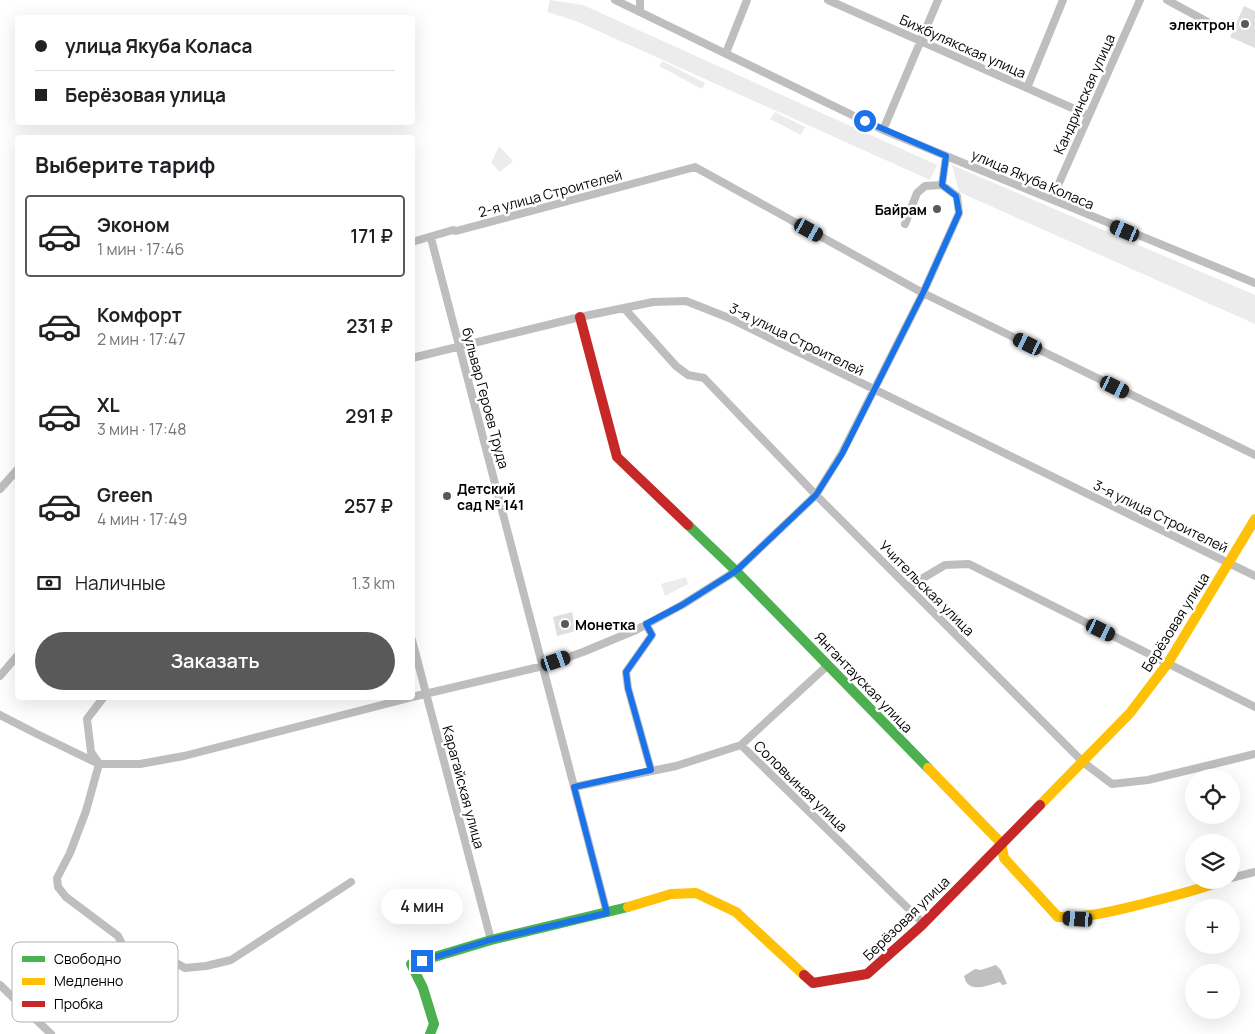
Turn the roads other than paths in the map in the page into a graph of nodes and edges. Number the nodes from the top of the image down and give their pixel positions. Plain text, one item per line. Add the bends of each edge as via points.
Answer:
1 (615, 0) edge
2 (640, 0) edge
3 (747, 0) edge
4 (828, 0) edge
5 (938, 0) edge
6 (1063, 0) edge
7 (1140, 0) edge
8 (1167, 0) edge
9 (640, 12) junction
10 (1216, 27) dead end
11 (920, 41) junction
12 (726, 52) junction
13 (1027, 88) junction
14 (1088, 115) junction
15 (883, 130) junction
16 (946, 156) junction
17 (942, 185) junction
18 (1052, 199) junction
19 (905, 224) dead end
20 (431, 238) junction
21 (415, 241) edge
22 (1255, 283) edge
23 (923, 293) junction
24 (624, 308) junction
25 (580, 316) junction
26 (459, 346) junction
27 (415, 357) edge
28 (874, 391) junction
29 (1255, 455) edge
30 (15, 472) edge
31 (0, 489) edge
32 (816, 495) junction
33 (1255, 519) edge
34 (1229, 562) junction
35 (736, 571) junction
36 (1255, 576) edge
37 (908, 587) junction
38 (646, 624) junction
39 (415, 651) edge
40 (15, 658) edge
41 (1168, 663) junction
42 (828, 665) junction
43 (543, 666) junction
44 (0, 676) edge
45 (426, 693) junction
46 (415, 696) edge
47 (101, 700) edge
48 (399, 700) edge
49 (1255, 707) edge
50 (0, 714) edge
51 (741, 745) junction
52 (1255, 754) edge
53 (1083, 762) junction
54 (100, 764) junction
55 (651, 770) junction
56 (574, 787) junction
57 (1001, 843) junction
58 (1255, 872) edge
59 (1240, 876) edge
60 (351, 882) dead end
61 (1203, 889) edge
62 (607, 913) junction
63 (923, 923) junction
64 (490, 940) junction
65 (121, 942) edge
66 (178, 964) edge
67 (0, 985) edge
68 (12, 996) edge
69 (39, 1022) edge
70 (51, 1034) edge
71 (430, 1034) edge

1 - 9 street, улица Якуба Коласа
2 - 9 street
3 - 12 street
4 - 11 street, Бижбулякская улица
5 - 11 street
6 - 13 street
7 - 14 street, Кандринская улица
8 - 10 street
9 - 12 street, улица Якуба Коласа
11 - 13 street, Бижбулякская улица
11 - 15 street
12 - 15 street, улица Якуба Коласа
13 - 14 street, Бижбулякская улица
14 - 18 street, Кандринская улица
15 - 16 street, улица Якуба Коласа
16 - 17 street
16 - 18 street, улица Якуба Коласа
17 - 19 street via 925,186 917,193
17 - 23 street via 956,196 959,213
18 - 22 street, улица Якуба Коласа
20 - 21 street, 2-я улица Строителей
20 - 23 street, 2-я улица Строителей via 694,167
20 - 26 street, бульвар Героев Труда
23 - 28 street
23 - 29 street
24 - 25 street, 3-я улица Строителей
24 - 28 street, 3-я улица Строителей via 653,302 686,301 729,318
24 - 32 street, Учительская улица via 676,366 688,375 704,378
25 - 26 street, 3-я улица Строителей
25 - 35 street, Янгантауская улица via 617,456
26 - 27 street, 3-я улица Строителей
26 - 43 street, бульвар Героев Труда
28 - 32 street via 842,454
28 - 34 street, 3-я улица Строителей
30 - 31 street
32 - 35 street
32 - 37 street, Учительская улица
33 - 34 street, Берёзовая улица
34 - 36 street, 3-я улица Строителей
34 - 41 street, Берёзовая улица
35 - 38 street
35 - 42 street, Янгантауская улица
37 - 41 street via 945,565 969,564
37 - 53 street, Учительская улица
38 - 43 street
38 - 55 street via 652,635 626,672
39 - 45 street, Карагайская улица
40 - 44 street
41 - 49 street
41 - 53 street, Берёзовая улица via 1130,713
42 - 51 street
42 - 57 street, Янгантауская улица
43 - 45 street
43 - 56 street, бульвар Героев Труда
45 - 46 street
45 - 64 street, Карагайская улица
47 - 54 street via 87,720 91,752
48 - 54 street via 184,756 140,764
50 - 54 street
51 - 55 street, Соловьиная улица via 676,766
51 - 63 street, Соловьиная улица
52 - 53 street, Учительская улица via 1148,780 1112,784
53 - 57 street, Берёзовая улица
54 - 65 street via 70,853 57,878 58,887 66,897 118,936
55 - 56 street, Соловьиная улица
56 - 62 street, бульвар Героев Труда
57 - 61 street, Янгантауская улица via 1004,858 1058,917 1078,919
57 - 63 street, Берёзовая улица
58 - 59 street
60 - 66 street via 231,960 185,968
62 - 63 street, Берёзовая улица via 671,894 696,893 736,912 813,983 867,974
62 - 64 street, Берёзовая улица
64 - 71 street, Берёзовая улица via 411,964 423,988 434,1024
67 - 68 street
69 - 70 street

